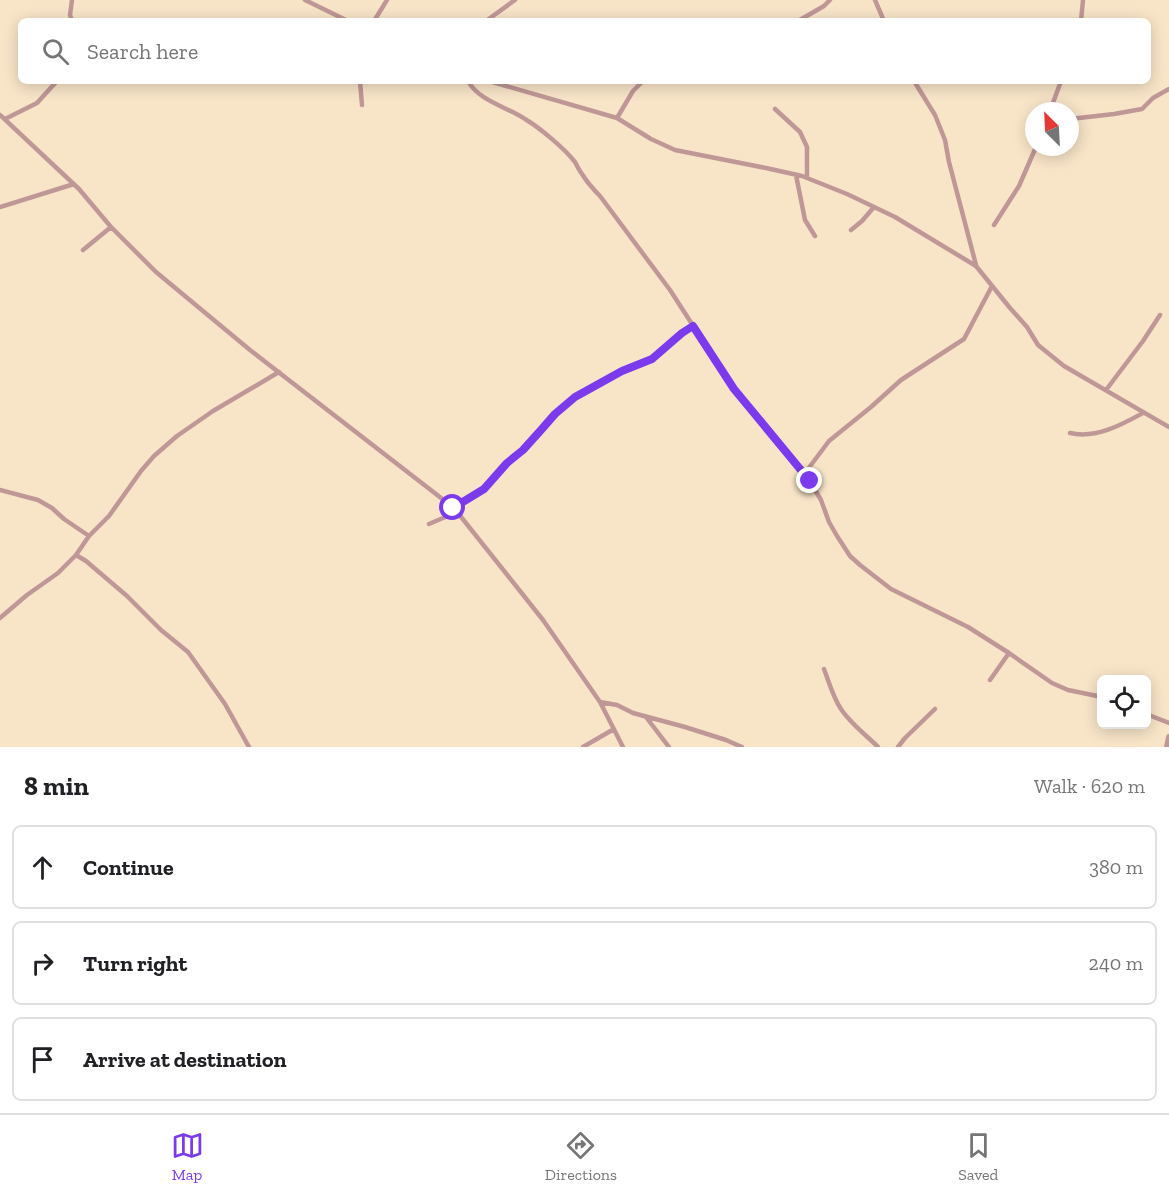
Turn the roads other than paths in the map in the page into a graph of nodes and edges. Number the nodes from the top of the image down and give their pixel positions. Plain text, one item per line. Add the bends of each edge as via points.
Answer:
1 (72, 0) edge
2 (305, 0) edge
3 (387, 0) edge
4 (515, 0) edge
5 (830, 0) edge
6 (874, 0) edge
7 (1083, 0) edge
8 (71, 18) edge
9 (342, 18) edge
10 (376, 18) edge
11 (490, 18) edge
12 (803, 18) edge
13 (883, 18) edge
14 (1081, 18) edge
15 (54, 84) edge
16 (360, 84) edge
17 (470, 84) edge
18 (499, 84) edge
19 (640, 84) edge
20 (916, 84) edge
21 (1060, 84) edge
22 (1169, 89) edge
23 (1053, 102) edge
24 (362, 105) dead end
25 (775, 109) dead end
26 (0, 115) edge
27 (617, 118) junction
28 (1079, 118) edge
29 (5, 120) junction
30 (1032, 156) edge
31 (796, 175) junction
32 (807, 178) junction
33 (74, 184) junction
34 (0, 207) edge
35 (874, 207) junction
36 (994, 225) dead end
37 (111, 227) junction
38 (851, 230) dead end
39 (815, 236) dead end
40 (83, 250) dead end
41 (976, 266) junction
42 (992, 286) junction
43 (1160, 315) dead end
44 (693, 326) junction
45 (279, 372) junction
46 (1106, 390) junction
47 (1143, 413) junction
48 (1169, 427) edge
49 (1070, 434) dead end
50 (805, 473) junction
51 (0, 490) edge
52 (455, 510) junction
53 (429, 524) dead end
54 (89, 536) junction
55 (76, 555) junction
56 (0, 618) edge
57 (1009, 653) junction
58 (824, 669) dead end
59 (990, 680) dead end
60 (1097, 696) edge
61 (600, 702) junction
62 (935, 709) dead end
63 (1151, 716) edge
64 (646, 717) junction
65 (1169, 723) edge
66 (614, 729) junction
67 (1169, 737) edge
68 (249, 747) edge
69 (583, 747) edge
70 (623, 747) edge
71 (669, 747) edge
72 (742, 747) edge
73 (878, 747) edge
74 (898, 747) edge
75 (1167, 747) edge

1 - 8 street
2 - 9 street
3 - 10 street
4 - 11 street
5 - 12 street
6 - 13 street
7 - 14 street
15 - 29 street via 37,103
16 - 24 street
17 - 44 street via 478,93 525,119 568,154
18 - 27 street
19 - 27 street
20 - 41 street via 945,140
21 - 23 street
22 - 28 street via 1142,109
25 - 32 street via 800,132 807,147
26 - 29 street
27 - 31 street via 675,150
29 - 33 street
30 - 36 street via 1019,186
31 - 32 street
31 - 39 street via 805,220
32 - 35 street
33 - 34 street
33 - 37 street
35 - 38 street
35 - 41 street
37 - 40 street
37 - 45 street via 156,272
41 - 42 street
42 - 46 street via 1038,345 1064,366
42 - 50 street via 964,339 901,380 829,441
43 - 46 street
44 - 50 street via 734,389
44 - 52 street via 652,359 575,397 484,489
45 - 52 street
45 - 54 street via 177,436 154,456
46 - 47 street
47 - 48 street
47 - 49 street via 1095,434
50 - 57 street via 843,547 860,566 891,589 968,627
51 - 54 street via 38,500
52 - 53 street
52 - 61 street via 543,620
54 - 55 street
55 - 56 street
55 - 68 street via 188,652 225,704
57 - 59 street
57 - 60 street via 1053,683
58 - 73 street via 840,708
61 - 64 street
61 - 66 street
62 - 74 street
63 - 65 street
64 - 71 street
64 - 72 street
66 - 69 street
66 - 70 street
67 - 75 street

